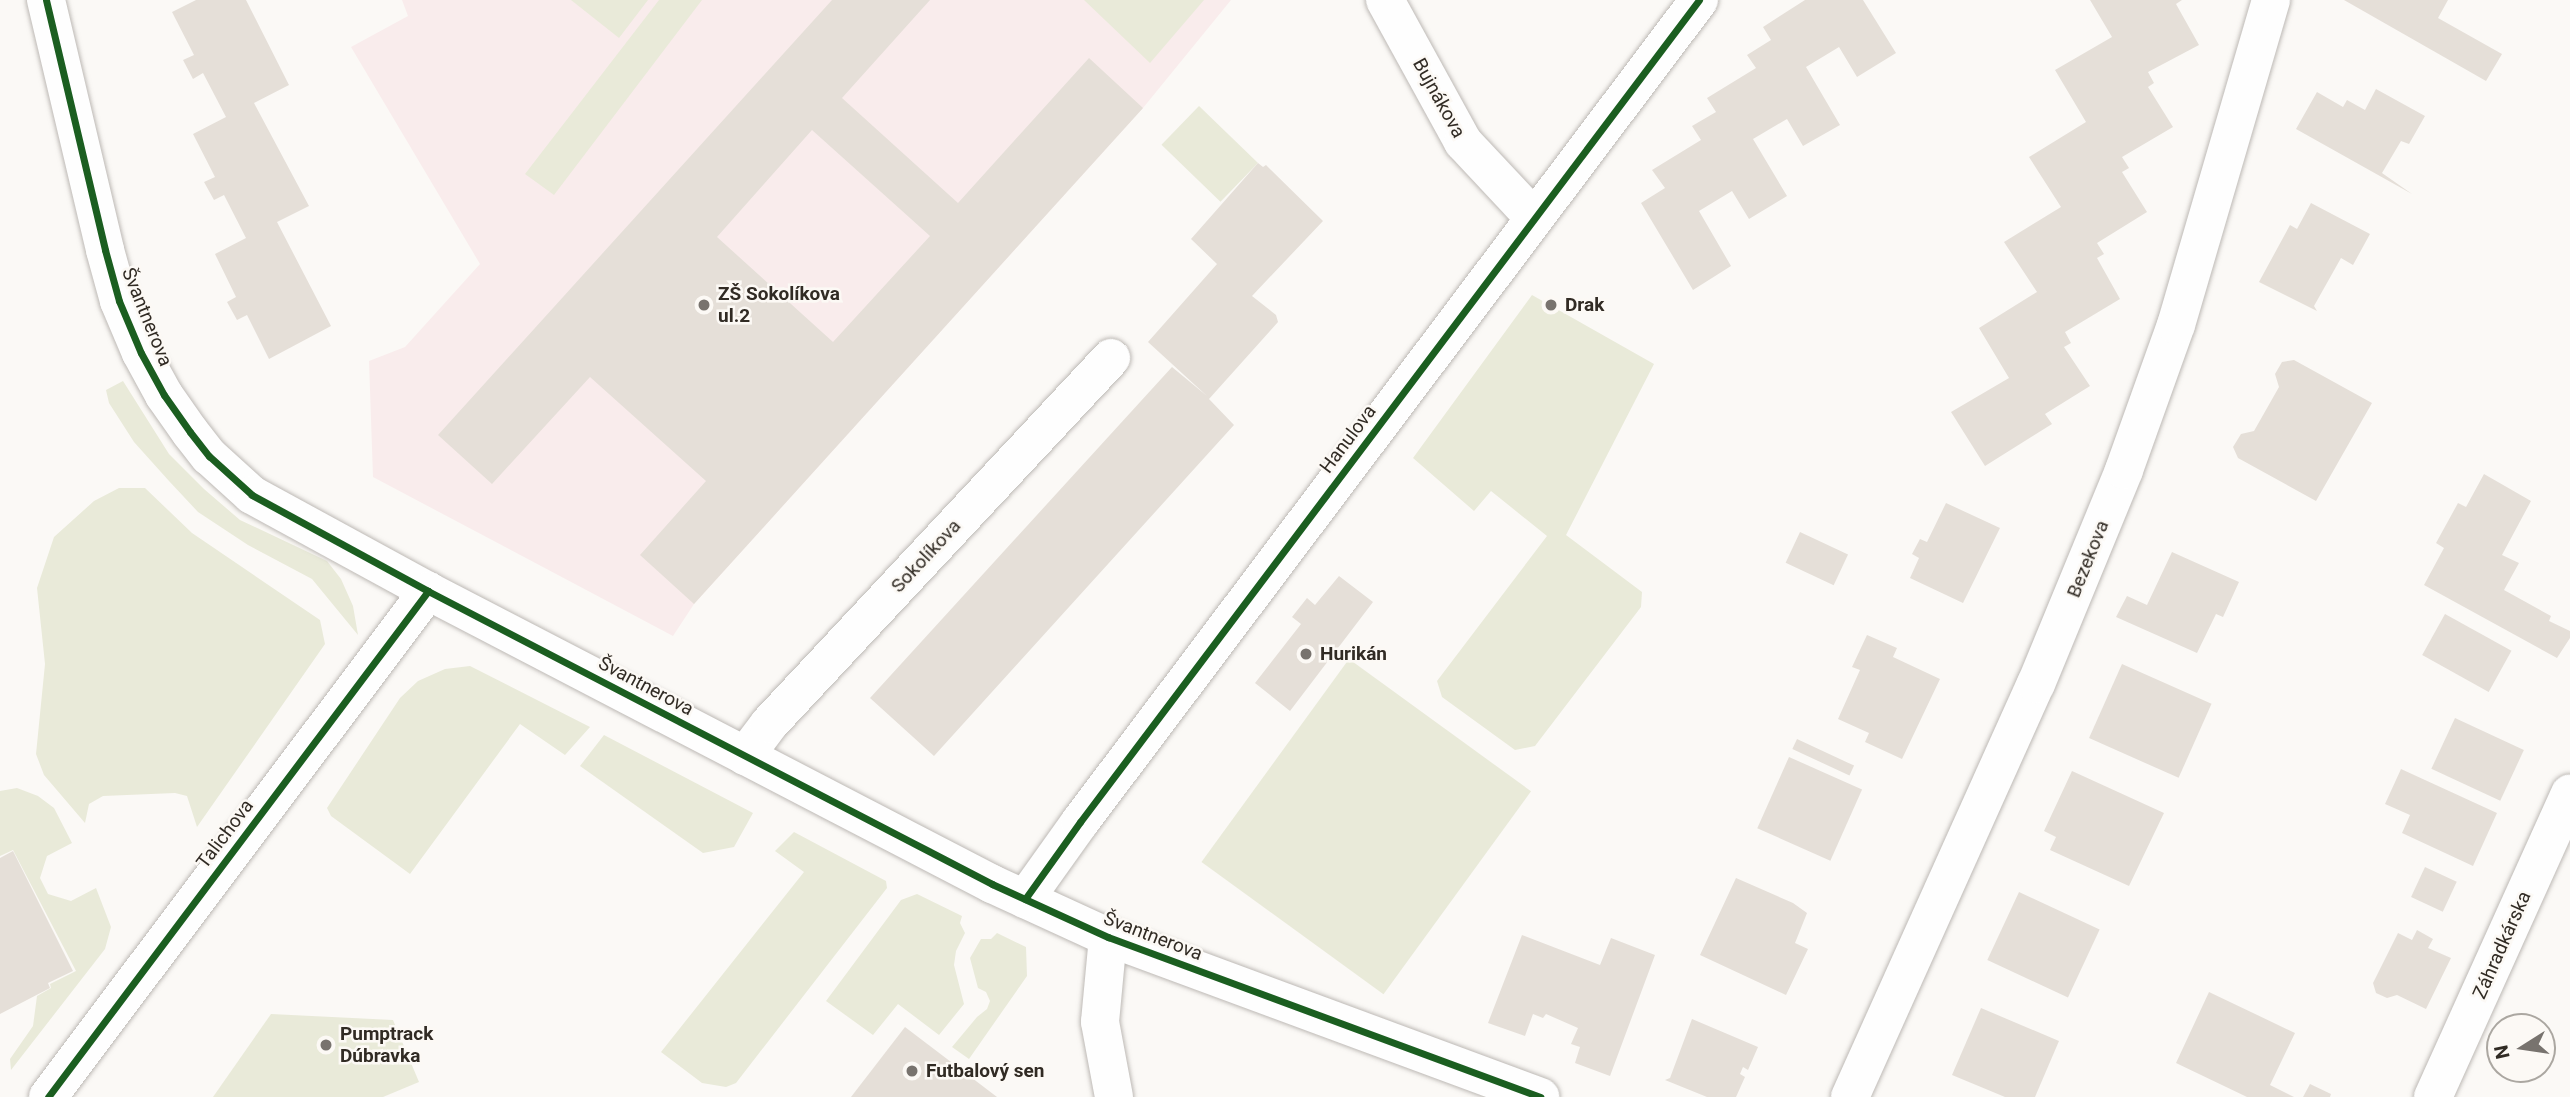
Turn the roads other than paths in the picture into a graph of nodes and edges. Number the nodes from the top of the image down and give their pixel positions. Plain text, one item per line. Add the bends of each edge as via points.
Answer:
1 (46, 0) edge
2 (1385, 0) edge
3 (1699, 0) edge
4 (2271, 0) edge
5 (1534, 218) junction
6 (1111, 358) dead end
7 (428, 591) junction
8 (745, 756) junction
9 (2570, 793) edge
10 (1025, 899) junction
11 (1108, 937) junction
12 (48, 1097) edge
13 (1114, 1097) edge
14 (1539, 1097) edge
15 (1850, 1097) edge
16 (2433, 1097) edge

1 - 7 street, Švantnerova via 119,301 164,395 209,456 252,495
2 - 5 street, Bujnákova via 1463,142
3 - 5 street, Hanulova
4 - 15 street, Bezekova via 2176,324 2119,482 2036,684
5 - 10 street, Hanulova
6 - 8 street, Sokolíkova via 769,724
7 - 8 street, Švantnerova
7 - 12 street, Talichova
8 - 10 street, Švantnerova
9 - 16 street, Záhradkárska
10 - 11 street, Švantnerova
11 - 13 street via 1100,1022
11 - 14 street, Švantnerova

